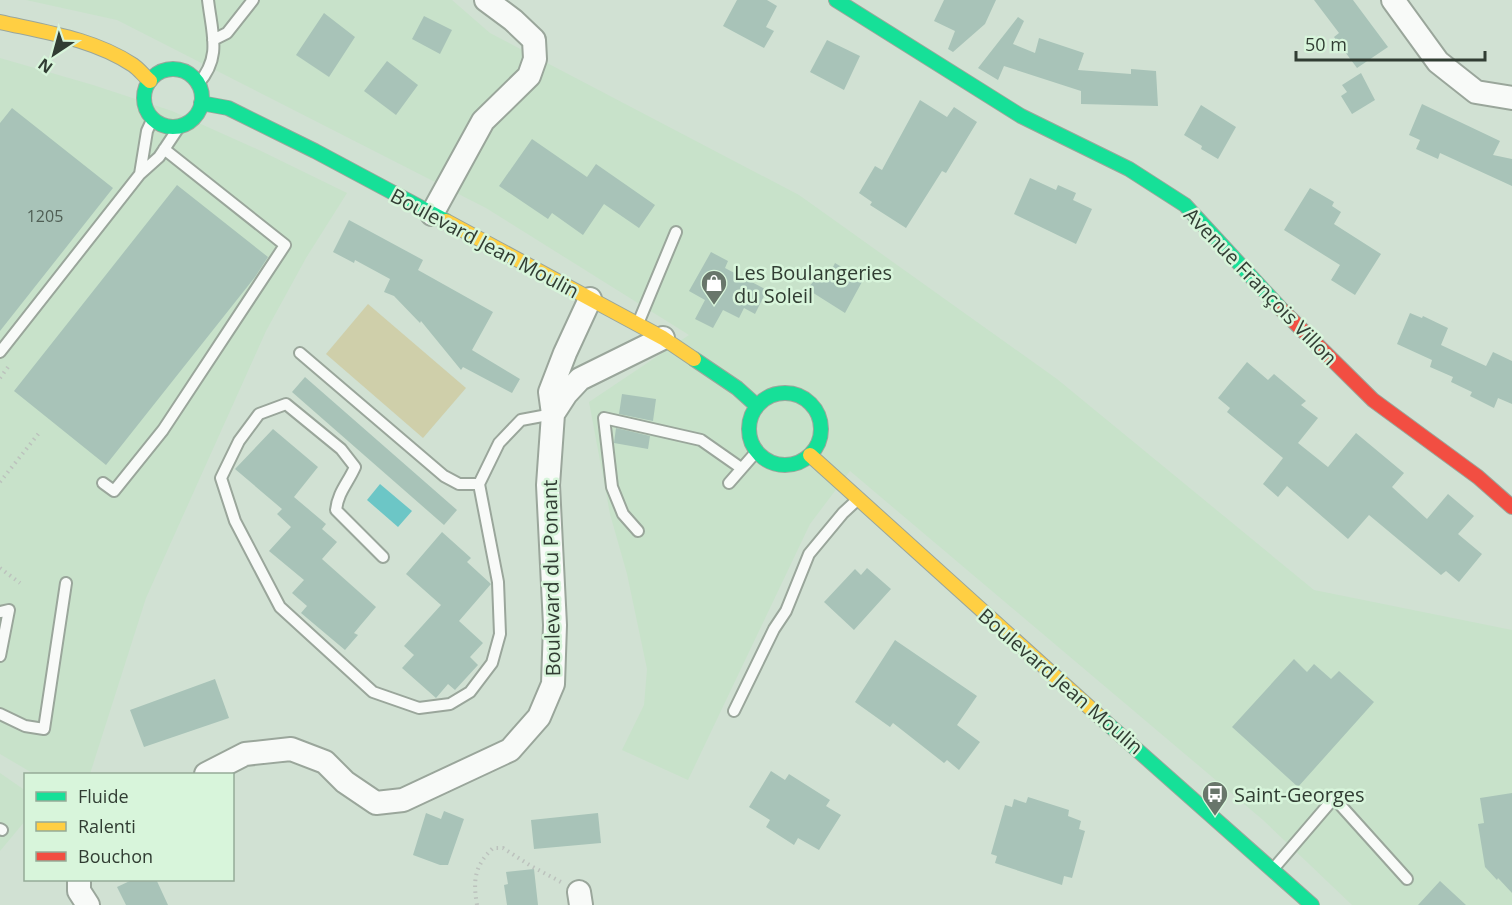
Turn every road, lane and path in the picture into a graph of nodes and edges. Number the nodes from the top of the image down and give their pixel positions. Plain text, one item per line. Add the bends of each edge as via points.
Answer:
1 (208, 0) edge
2 (253, 0) edge
3 (486, 0) edge
4 (836, 0) edge
5 (1393, 0) edge
6 (0, 22) edge
7 (213, 40) junction
8 (150, 81) junction
9 (198, 84) junction
10 (1512, 98) edge
11 (201, 103) junction
12 (153, 118) junction
13 (179, 127) junction
14 (164, 149) junction
15 (140, 174) junction
16 (432, 214) junction
17 (676, 232) dead end
18 (590, 299) junction
19 (638, 325) junction
20 (663, 338) junction
21 (0, 352) edge
22 (565, 352) junction
23 (300, 353) dead end
24 (598, 370) junction
25 (757, 406) junction
26 (554, 414) junction
27 (39, 433) dead end
28 (757, 451) junction
29 (810, 455) junction
30 (741, 468) junction
31 (0, 482) edge
32 (103, 483) dead end
33 (729, 483) dead end
34 (479, 484) junction
35 (858, 499) junction
36 (1512, 507) edge
37 (638, 531) dead end
38 (383, 557) dead end
39 (0, 568) edge
40 (66, 582) dead end
41 (20, 583) dead end
42 (65, 597) junction
43 (53, 600) dead end
44 (0, 612) edge
45 (0, 656) edge
46 (734, 711) dead end
47 (0, 714) edge
48 (208, 773) edge
49 (1273, 869) junction
50 (1407, 879) dead end
51 (79, 881) edge
52 (580, 898) edge
53 (88, 905) edge
54 (477, 905) edge
55 (1312, 905) edge

1 - 7 lane
2 - 7 lane via 227,33
3 - 16 street via 534,40 535,59 529,76 483,121
4 - 36 street, Avenue François Villon via 1021,116 1129,169 1185,205 1305,334 1373,400 1478,477
5 - 10 street via 1438,62 1476,93
6 - 8 street via 99,48 134,65
7 - 9 lane via 215,53 209,71
8 - 9 street via 157,74 175,70
8 - 12 street via 144,103
9 - 11 street
11 - 13 street via 197,114
11 - 16 street, Boulevard Jean Moulin via 228,108 250,118
12 - 13 street via 167,127
12 - 15 lane
13 - 14 lane
14 - 15 lane
14 - 32 lane via 285,245 163,430 114,491
15 - 21 lane
16 - 18 street, Boulevard Jean Moulin
17 - 19 lane
18 - 19 street, Boulevard Jean Moulin
18 - 22 street, Boulevard du Ponant
19 - 20 street, Boulevard Jean Moulin
20 - 24 street, Boulevard du Ponant
20 - 25 street, Boulevard Jean Moulin
22 - 24 street
22 - 26 street, Boulevard du Ponant via 550,392
23 - 34 lane via 444,476 459,484
24 - 26 street, Boulevard du Ponant via 580,379
25 - 28 street via 749,429
25 - 29 street via 773,395 792,394 810,402 820,419 820,438
26 - 34 lane via 521,420 499,443
26 - 48 street, Boulevard du Ponant via 548,485 555,625 553,684 539,717 510,750 403,800 376,802 345,782 325,762 291,749 245,754
27 - 31 path
28 - 29 street via 777,464 789,465
28 - 30 lane
29 - 35 street, Boulevard Jean Moulin
30 - 33 lane
30 - 37 lane via 701,440 604,418 612,487 623,514
34 - 38 lane via 498,582 500,634 492,663 470,692 450,704 419,708 373,692 280,607 235,521 221,478 239,441 259,414 286,404 341,449 355,467 337,496 336,510
35 - 46 lane via 809,554 786,611
35 - 49 street, Boulevard Jean Moulin
39 - 41 path
40 - 42 lane
42 - 43 lane
42 - 47 lane via 44,729 25,726
44 - 45 lane via 9,610
49 - 50 lane via 1334,798
49 - 55 street, Boulevard Jean Moulin
51 - 53 street
52 - 54 path via 503,848 493,848 476,873

